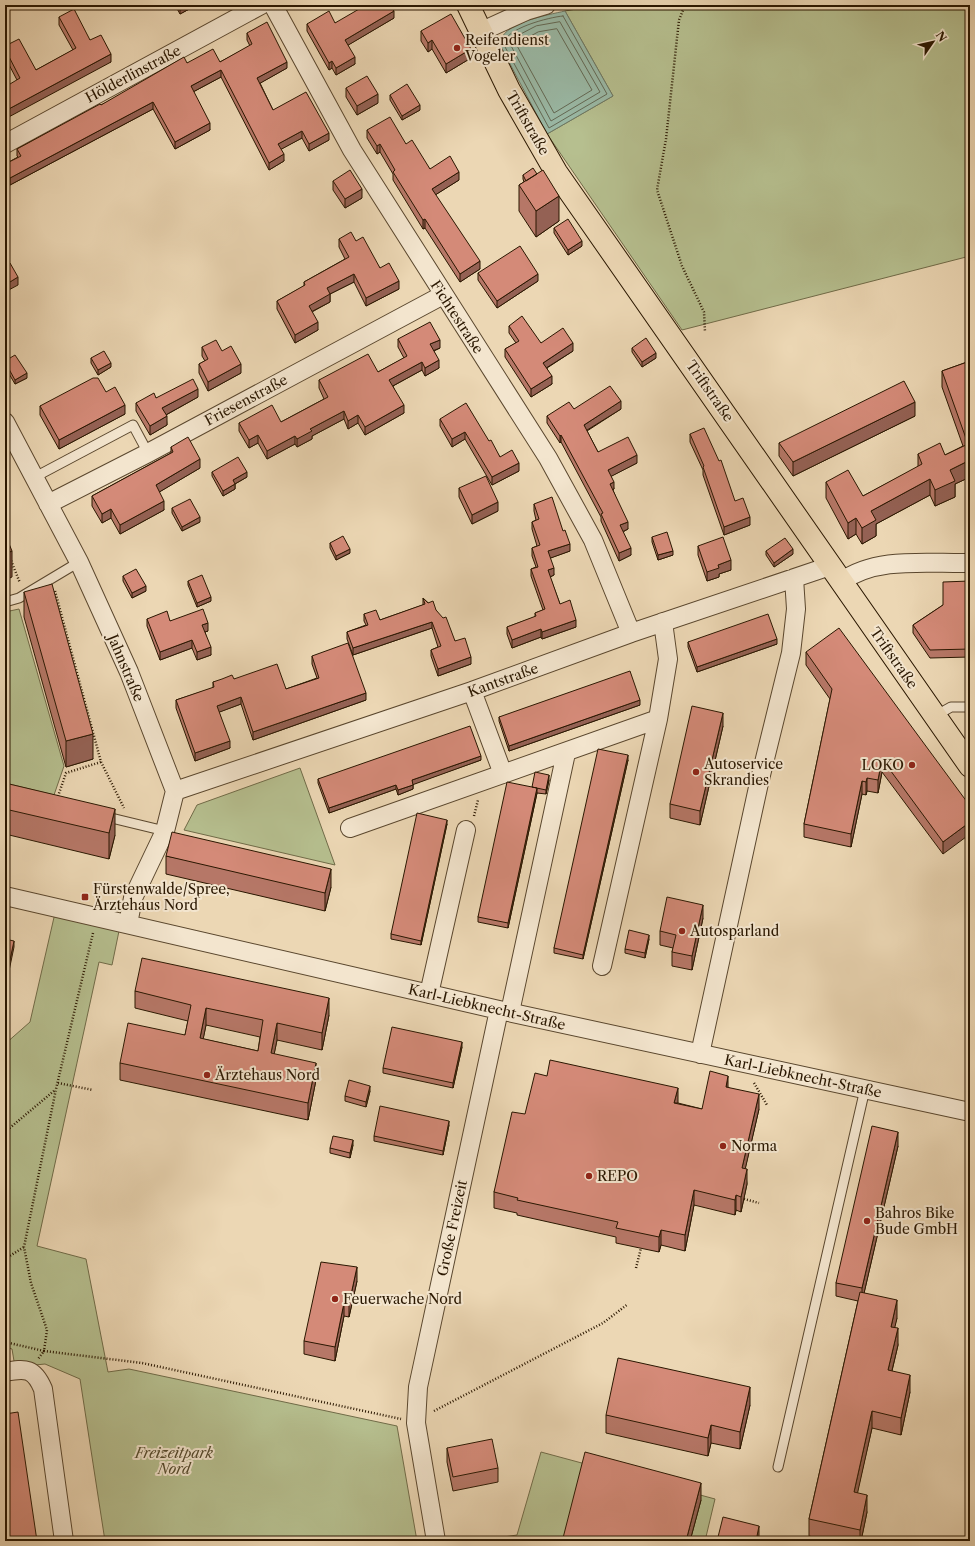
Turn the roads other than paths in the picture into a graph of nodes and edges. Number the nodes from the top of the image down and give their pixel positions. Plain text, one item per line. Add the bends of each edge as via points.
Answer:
1 (261, 5) edge
2 (273, 5) edge
3 (468, 5) edge
4 (546, 5) edge
5 (480, 32) junction
6 (5, 144) edge
7 (443, 295) junction
8 (5, 422) edge
9 (148, 453) junction
10 (35, 477) junction
11 (48, 504) junction
12 (79, 562) junction
13 (970, 563) edge
14 (835, 574) junction
15 (794, 578) junction
16 (5, 602) edge
17 (663, 622) junction
18 (631, 633) junction
19 (472, 691) junction
20 (970, 707) edge
21 (935, 716) junction
22 (658, 719) junction
23 (566, 752) junction
24 (970, 766) edge
25 (503, 774) junction
26 (175, 791) junction
27 (93, 814) edge
28 (350, 828) dead end
29 (466, 830) road end
30 (166, 831) junction
31 (5, 896) edge
32 (128, 924) junction
33 (602, 966) dead end
34 (430, 994) junction
35 (505, 1011) junction
36 (700, 1054) junction
37 (865, 1090) junction
38 (970, 1112) edge
39 (5, 1372) edge
40 (778, 1467) dead end
41 (64, 1541) edge
42 (436, 1541) edge

1 - 6 street, Hölderlinstraße
2 - 7 street, Fichtestraße via 352,150
3 - 5 main road, Triftstraße
4 - 5 street via 526,11
5 - 14 main road, Triftstraße via 509,90 556,172
7 - 9 street, Friesenstraße
7 - 18 street, Fichtestraße via 570,496 593,540
8 - 10 street, Jahnstraße
9 - 10 lane via 133,424
9 - 11 street, Friesenstraße
10 - 11 street, Jahnstraße
11 - 12 street, Jahnstraße
12 - 16 lane via 25,594
12 - 26 street, Jahnstraße via 130,672
13 - 14 street, Kantstraße via 884,564
14 - 15 street, Kantstraße
14 - 21 main road, Triftstraße
15 - 17 street, Kantstraße
15 - 36 street via 796,609 791,654 759,783
17 - 18 street, Kantstraße
17 - 22 street via 668,659
18 - 19 street, Kantstraße
19 - 25 street
19 - 26 street, Kantstraße
20 - 21 lane via 951,707
21 - 24 main road, Triftstraße
22 - 23 street
22 - 33 street
23 - 25 street
23 - 35 street
25 - 28 street
26 - 30 street
27 - 30 lane
29 - 34 street
30 - 32 street via 133,898
31 - 32 street, Karl-Liebknecht-Straße
32 - 34 street, Karl-Liebknecht-Straße
34 - 35 street, Karl-Liebknecht-Straße
35 - 36 street, Karl-Liebknecht-Straße
35 - 42 street, Große Freizeit via 418,1387 416,1423
36 - 37 street, Karl-Liebknecht-Straße
37 - 38 street, Karl-Liebknecht-Straße
37 - 40 lane
39 - 41 street via 22,1369 30,1371 38,1378 44,1389

